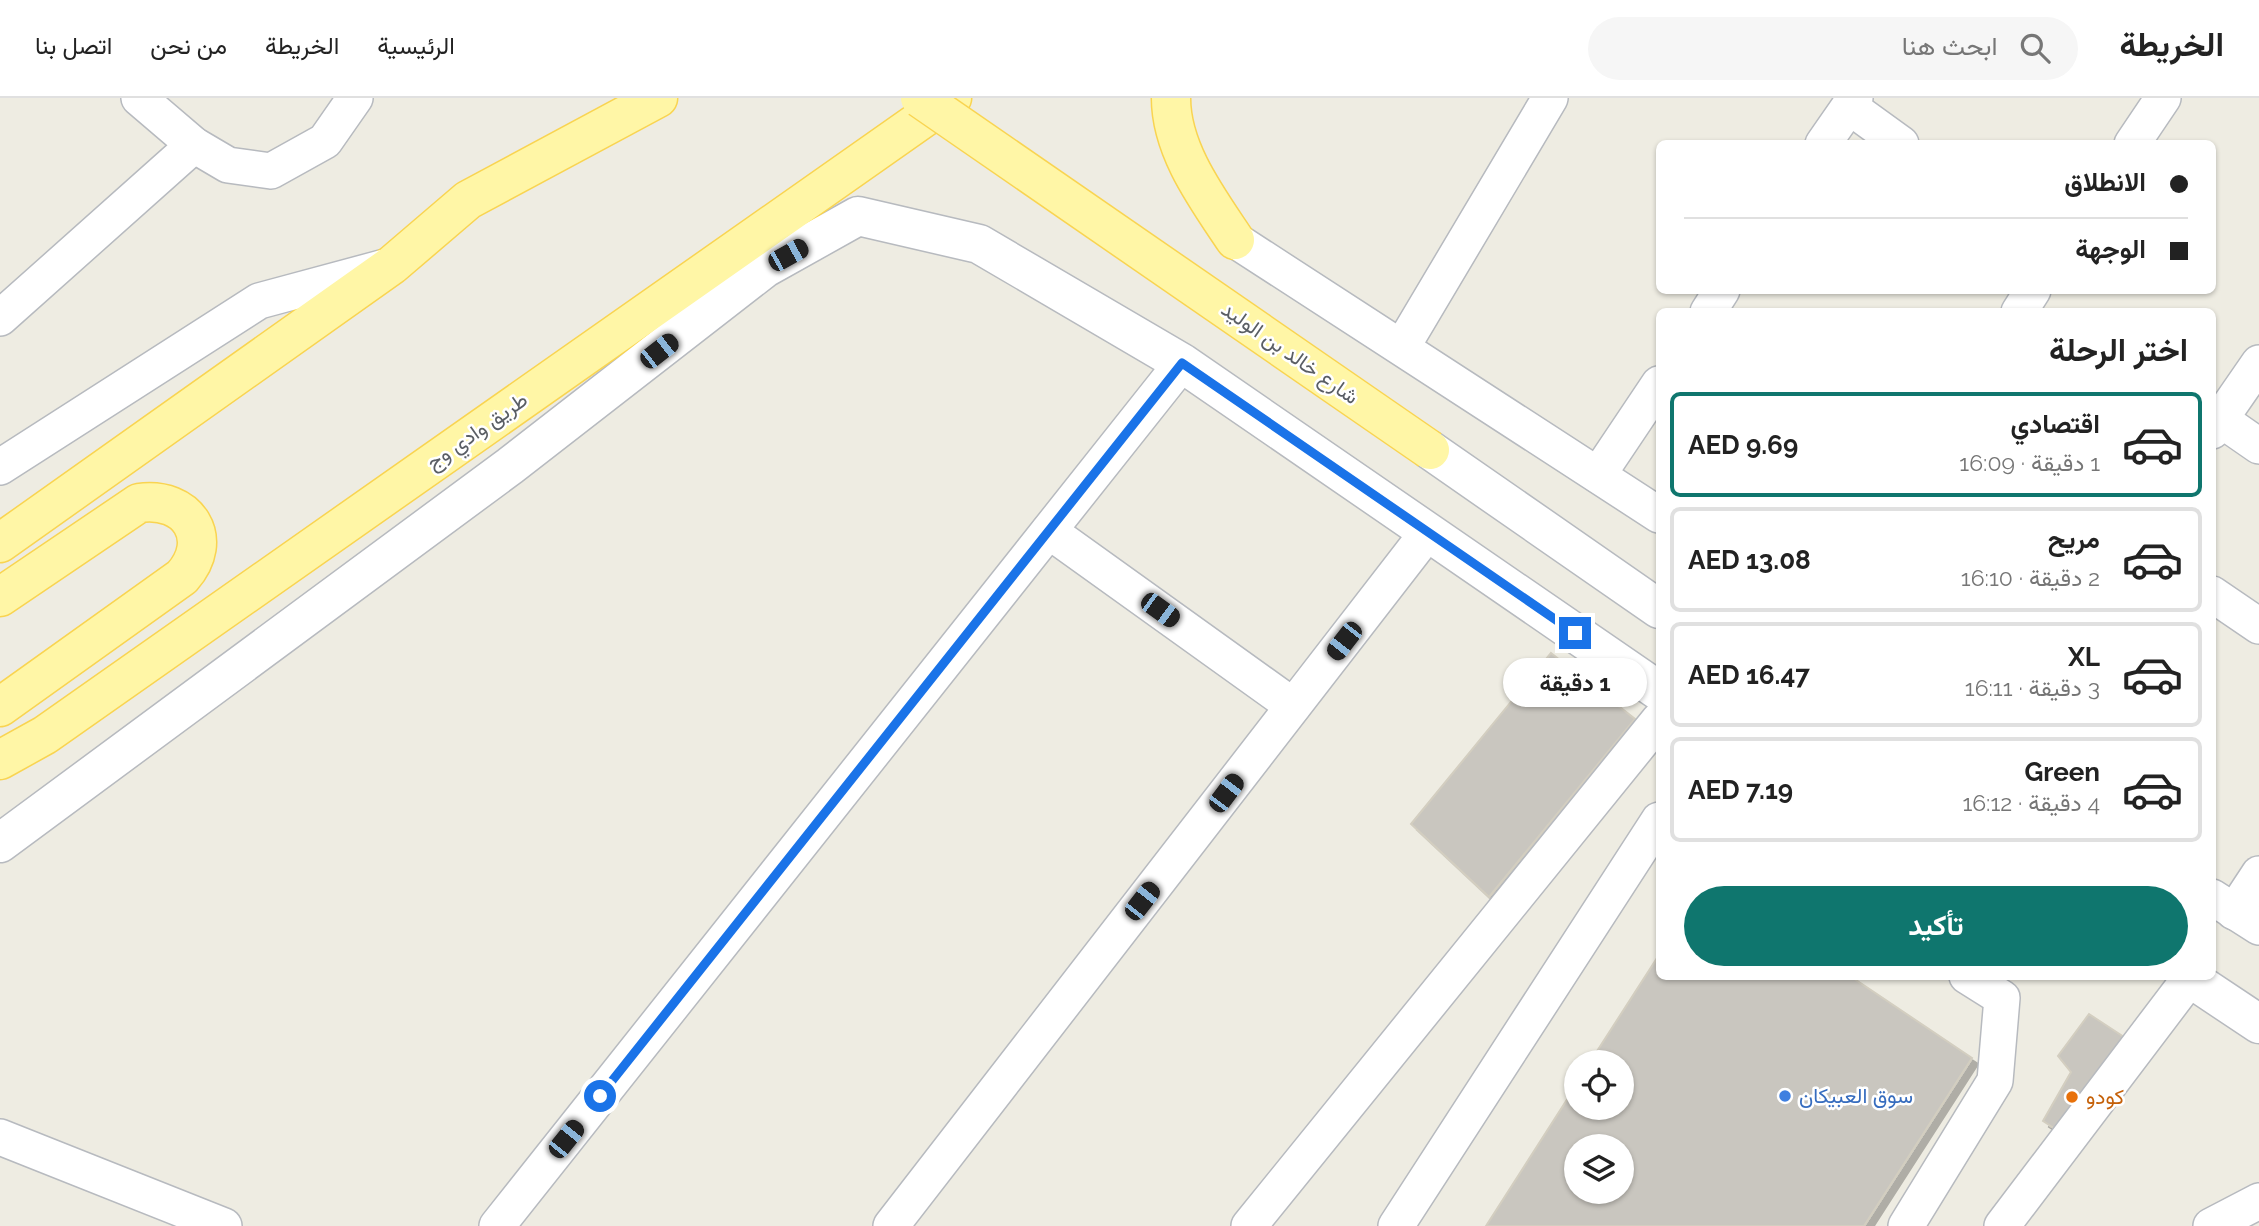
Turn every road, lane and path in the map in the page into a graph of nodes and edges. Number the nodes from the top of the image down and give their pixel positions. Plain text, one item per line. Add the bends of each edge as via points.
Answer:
1 (139, 98) edge
2 (355, 98) edge
3 (614, 98) edge
4 (658, 98) edge
5 (919, 98) edge
6 (952, 98) edge
7 (1171, 98) edge
8 (1550, 98) edge
9 (2156, 101) edge
10 (1852, 103) edge
11 (1826, 140) edge
12 (1896, 140) edge
13 (2135, 140) edge
14 (194, 145) junction
15 (468, 200) junction
16 (1235, 240) joint
17 (392, 265) junction
18 (0, 318) edge
19 (1402, 347) junction
20 (1182, 363) junction
21 (2259, 363) edge
22 (1656, 388) edge
23 (2216, 425) edge
24 (2259, 446) edge
25 (1430, 450) joint
26 (0, 467) edge
27 (1598, 475) junction
28 (1656, 513) edge
29 (1049, 531) junction
30 (1428, 532) junction
31 (0, 543) edge
32 (0, 597) edge
33 (2216, 597) edge
34 (1656, 607) edge
35 (2259, 626) edge
36 (1656, 689) edge
37 (1293, 706) junction
38 (0, 708) edge
39 (1655, 736) edge
40 (0, 760) edge
41 (1656, 825) edge
42 (0, 842) edge
43 (2259, 874) edge
44 (2235, 912) edge
45 (1973, 980) edge
46 (2187, 980) edge
47 (2193, 980) edge
48 (2259, 1024) edge
49 (0, 1136) edge
50 (2259, 1201) edge
51 (224, 1226) edge
52 (497, 1226) edge
53 (891, 1226) edge
54 (1249, 1226) edge
55 (1396, 1226) edge
56 (1906, 1226) edge
57 (2002, 1226) edge
58 (2211, 1226) edge

1 - 14 street
2 - 14 street via 325,141 271,171 228,165
3 - 15 street via 601,117
4 - 15 main road
5 - 25 main road, شارع خالد بن الوليد, bridge
6 - 40 main road, طريق وادي وج via 45,735
7 - 16 main road via 1171,112 1190,170
8 - 19 street
9 - 13 street
10 - 11 street
10 - 12 street
14 - 18 street
15 - 17 main road
16 - 19 street
17 - 26 street via 259,301
17 - 31 main road
19 - 27 street
20 - 29 street
20 - 30 street
20 - 42 street via 979,244 858,216 765,268 510,466
21 - 23 street
22 - 27 street
23 - 24 street
25 - 34 street, شارع خالد بن الوليد
27 - 28 street
29 - 37 street
29 - 52 street
30 - 36 street
30 - 37 street
32 - 38 main road via 139,503 169,503 192,523 197,537 192,566 182,577
33 - 35 street
37 - 53 street
39 - 54 street
41 - 55 street
43 - 44 street
45 - 56 street via 2002,998 1995,1081
46 - 57 street
47 - 48 street
49 - 51 street
50 - 58 street

